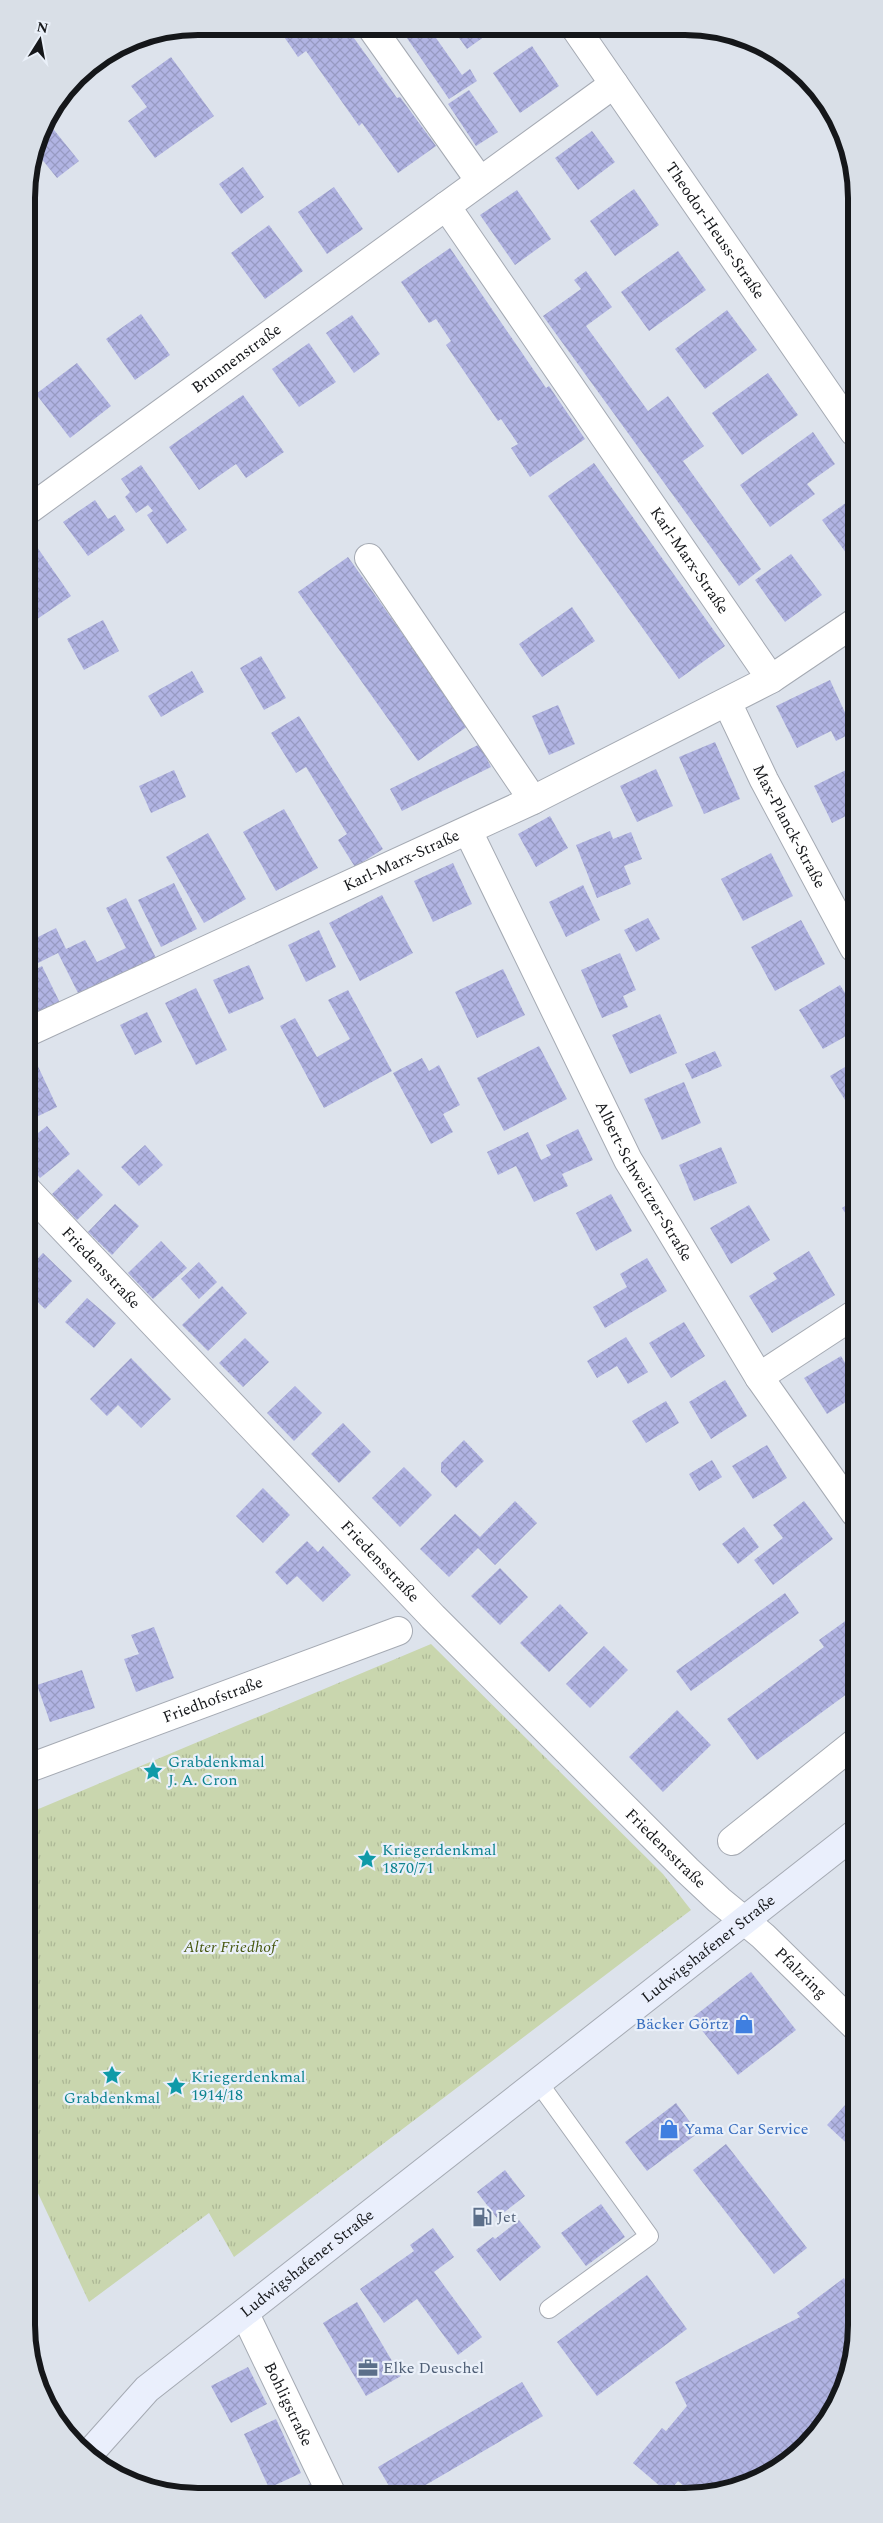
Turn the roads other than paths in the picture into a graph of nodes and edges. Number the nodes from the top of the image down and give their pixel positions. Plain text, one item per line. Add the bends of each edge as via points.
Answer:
1 (377, 35) edge
2 (580, 35) edge
3 (614, 84) junction
4 (480, 181) junction
5 (446, 206) junction
6 (848, 423) edge
7 (35, 505) edge
8 (369, 558) dead end
9 (848, 627) edge
10 (771, 679) junction
11 (727, 702) junction
12 (533, 800) junction
13 (468, 831) junction
14 (848, 937) edge
15 (35, 1029) edge
16 (35, 1197) edge
17 (848, 1319) edge
18 (759, 1377) junction
19 (848, 1503) edge
20 (398, 1630) dead end
21 (848, 1748) edge
22 (35, 1766) edge
23 (848, 1839) edge
24 (732, 1841) dead end
25 (745, 1920) junction
26 (848, 2019) edge
27 (538, 2082) junction
28 (549, 2309) dead end
29 (244, 2314) junction
30 (93, 2449) edge
31 (329, 2488) edge

1 - 4 street
2 - 3 street, Theodor-Heuss-Straße
3 - 4 street, Brunnenstraße
3 - 6 street, Theodor-Heuss-Straße
4 - 5 street, Brunnenstraße
5 - 7 street, Brunnenstraße
5 - 10 street, Karl-Marx-Straße
8 - 12 street
9 - 10 street, Karl-Marx-Straße
10 - 11 street, Karl-Marx-Straße
11 - 12 street, Karl-Marx-Straße
11 - 14 street, Max-Planck-Straße via 764,780
12 - 13 street, Karl-Marx-Straße
13 - 15 street, Karl-Marx-Straße
13 - 18 street, Albert-Schweitzer-Straße via 628,1160
16 - 25 street, Friedensstraße via 433,1617 585,1771 719,1900
17 - 18 street
18 - 19 street, Albert-Schweitzer-Straße
20 - 22 street, Friedhofstraße
21 - 24 street
23 - 25 main road, Ludwigshafener Straße
25 - 26 street, Pfalzring
25 - 27 main road, Ludwigshafener Straße
27 - 28 lane via 649,2236
27 - 29 main road, Ludwigshafener Straße
29 - 30 main road, Ludwigshafener Straße via 147,2389
29 - 31 street, Bohligstraße

